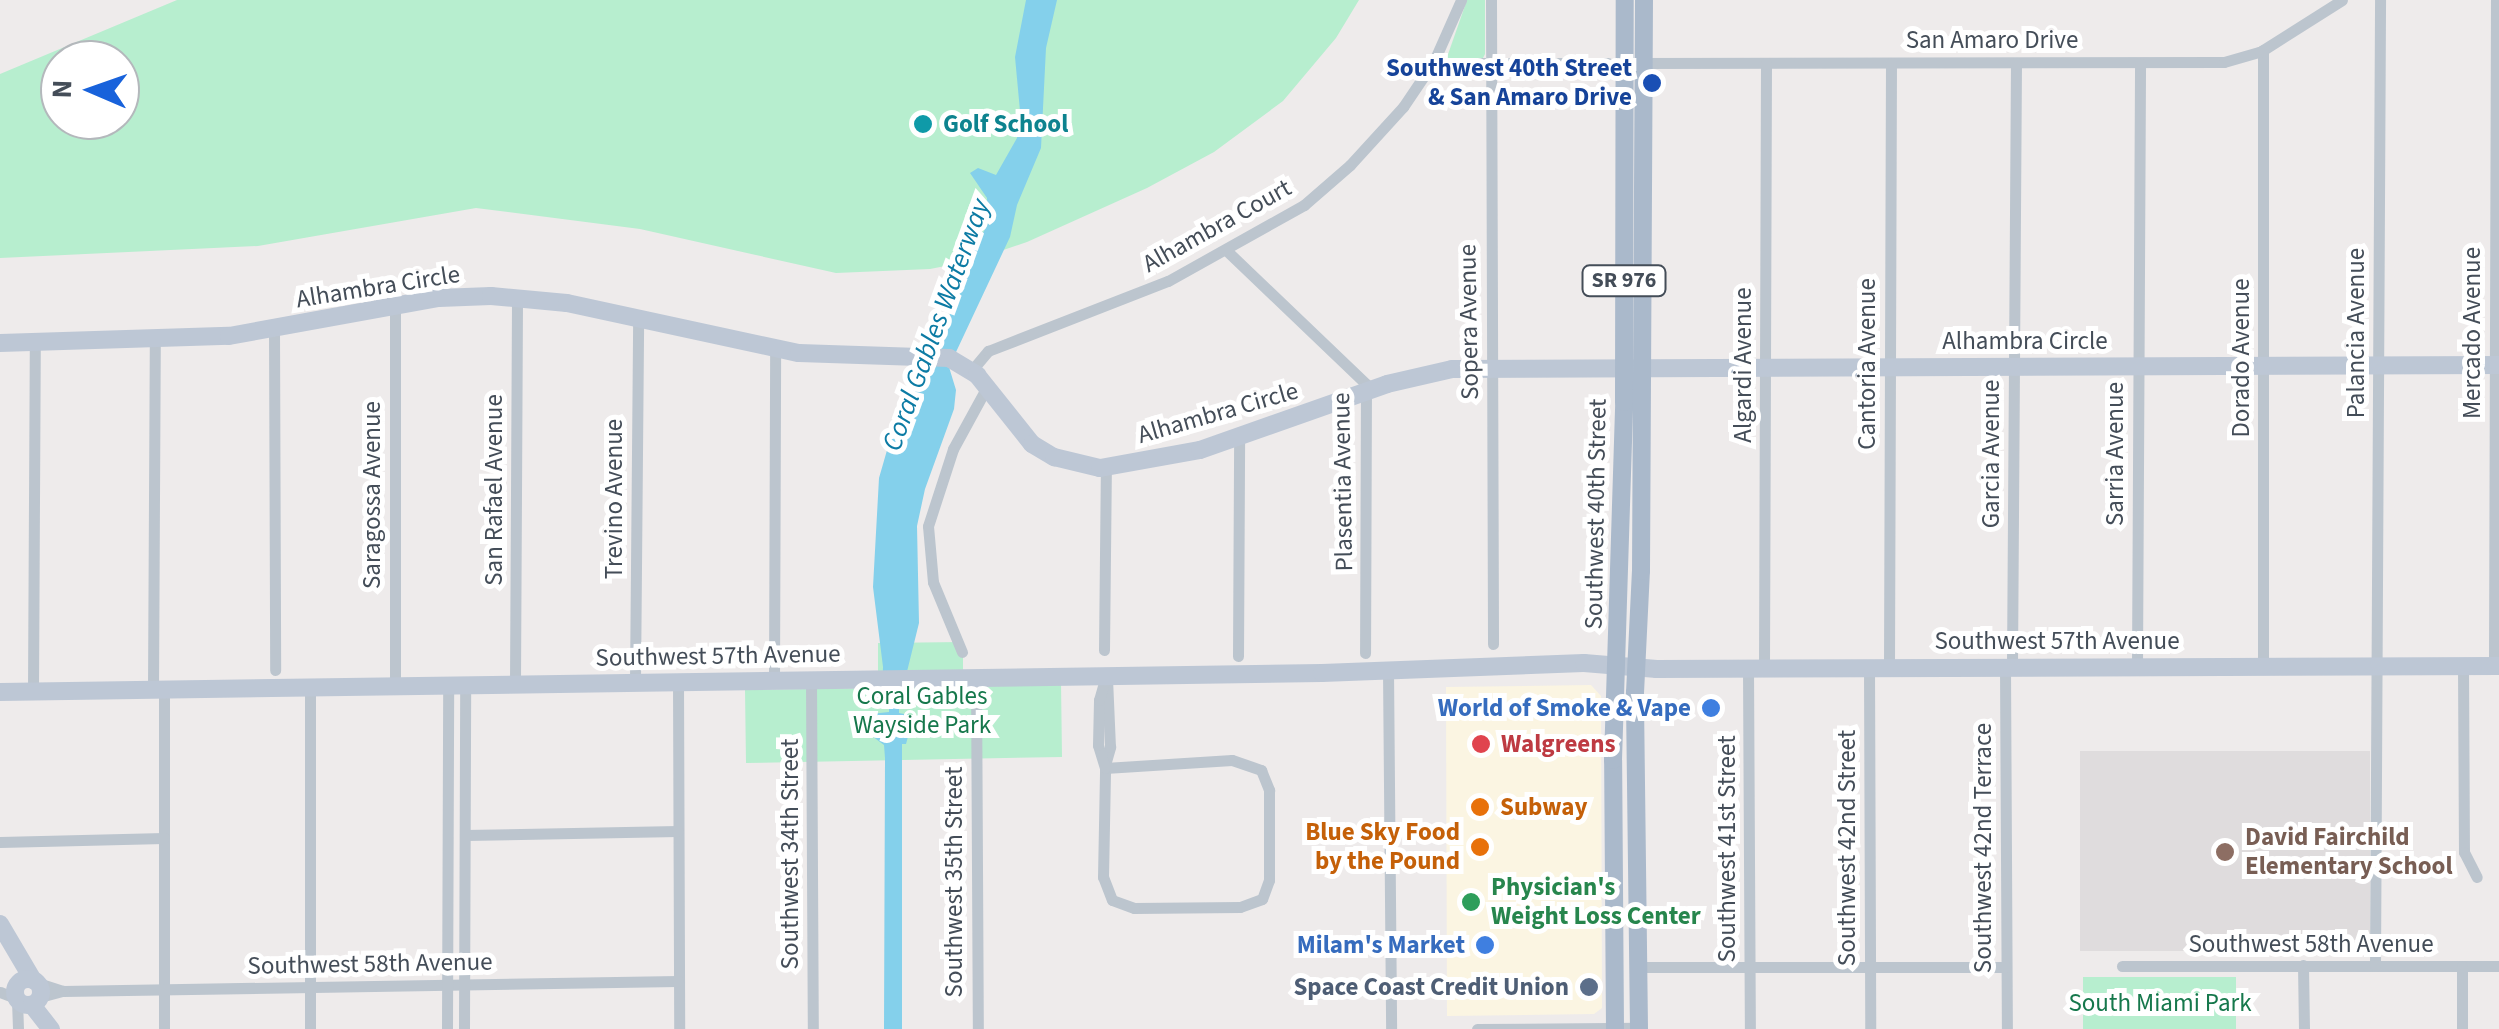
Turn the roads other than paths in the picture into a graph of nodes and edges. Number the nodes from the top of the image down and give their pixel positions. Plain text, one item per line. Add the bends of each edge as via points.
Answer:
1 (1460, 0) edge
2 (1491, 0) edge
3 (1626, 0) edge
4 (1644, 0) edge
5 (2342, 0) edge
6 (2380, 0) edge
7 (2496, 0) edge
8 (2263, 50) junction
9 (1626, 63) junction
10 (1766, 63) junction
11 (1891, 63) junction
12 (2016, 63) junction
13 (2140, 63) junction
14 (1433, 64) junction
15 (1491, 64) junction
16 (1227, 250) junction
17 (517, 298) junction
18 (395, 305) junction
19 (638, 316) junction
20 (274, 330) junction
21 (155, 340) junction
22 (35, 342) junction
23 (0, 343) edge
24 (775, 348) junction
25 (964, 365) junction
26 (2264, 365) junction
27 (2378, 365) junction
28 (2497, 365) edge
29 (1633, 366) junction
30 (1765, 366) junction
31 (1890, 366) junction
32 (2014, 366) junction
33 (2138, 366) junction
34 (1490, 368) junction
35 (987, 387) junction
36 (1367, 391) junction
37 (1239, 438) junction
38 (1106, 468) junction
39 (1492, 644) dead end
40 (1104, 650) dead end
41 (962, 652) dead end
42 (1366, 653) dead end
43 (1238, 656) dead end
44 (1869, 666) junction
45 (1888, 666) junction
46 (2008, 666) junction
47 (2136, 666) junction
48 (2263, 666) junction
49 (2376, 666) junction
50 (2463, 666) junction
51 (2497, 666) edge
52 (1756, 668) junction
53 (1616, 669) junction
54 (1636, 669) junction
55 (275, 670) dead end
56 (1388, 670) junction
57 (1106, 675) junction
58 (976, 676) junction
59 (774, 680) junction
60 (811, 680) junction
61 (678, 681) junction
62 (635, 682) junction
63 (516, 684) junction
64 (394, 685) junction
65 (456, 685) junction
66 (310, 687) junction
67 (159, 689) junction
68 (0, 692) edge
69 (34, 692) junction
70 (1104, 768) junction
71 (678, 831) junction
72 (465, 835) junction
73 (164, 838) junction
74 (0, 842) edge
75 (2477, 877) dead end
76 (1613, 880) junction
77 (1613, 900) junction
78 (1637, 902) junction
79 (1637, 923) junction
80 (0, 924) edge
81 (1638, 966) junction
82 (1750, 966) junction
83 (2122, 966) dead end
84 (2303, 966) junction
85 (2375, 966) junction
86 (2462, 966) junction
87 (2499, 966) edge
88 (1870, 967) junction
89 (2006, 967) junction
90 (678, 981) junction
91 (447, 984) junction
92 (464, 984) junction
93 (310, 987) junction
94 (164, 990) junction
95 (23, 993) edge
96 (49, 1025) edge
97 (18, 1027) edge
98 (1614, 1028) edge
99 (1638, 1028) edge
100 (164, 1029) edge
101 (310, 1029) edge
102 (447, 1029) edge
103 (464, 1029) edge
104 (679, 1029) edge
105 (813, 1029) edge
106 (978, 1029) edge
107 (1392, 1029) edge
108 (1477, 1029) edge
109 (1750, 1029) edge
110 (1870, 1029) edge
111 (2007, 1029) edge
112 (2304, 1029) edge
113 (2462, 1029) edge

1 - 14 street, Alhambra Court
2 - 15 street, Sopera Avenue
3 - 9 main road, Southwest 40th Street / SR 976
4 - 9 main road, Southwest 40th Street / SR 976
5 - 8 street, San Amaro Drive
6 - 27 street, Palancia Avenue
7 - 28 street, Mercado Avenue
8 - 13 street, San Amaro Drive via 2224,62
8 - 26 street, Dorado Avenue
9 - 10 street, San Amaro Drive
9 - 15 street, San Amaro Drive
9 - 29 main road, Southwest 40th Street / SR 976
10 - 11 street, San Amaro Drive
10 - 30 street, Algardi Avenue
11 - 12 street, San Amaro Drive
11 - 31 street, Cantoria Avenue
12 - 13 street, San Amaro Drive
12 - 32 street, Garcia Avenue
13 - 33 street, Sarria Avenue
14 - 15 street, San Amaro Drive
14 - 16 street, Alhambra Court via 1350,166 1294,212
15 - 34 street, Sopera Avenue
16 - 25 street, Alhambra Court via 1149,290
16 - 36 street, Plasentia Avenue via 1354,368
17 - 18 street, Alhambra Circle
17 - 19 street, Alhambra Circle
17 - 63 street, San Rafael Avenue
18 - 20 street, Alhambra Circle
18 - 64 street, Saragossa Avenue
19 - 24 street, Alhambra Circle
19 - 62 street, Trevino Avenue
20 - 21 street, Alhambra Circle
20 - 55 street
21 - 22 street, Alhambra Circle
21 - 67 street
22 - 23 street, Alhambra Circle
22 - 69 street
24 - 25 street, Alhambra Circle via 844,358 930,354
24 - 59 street
25 - 35 street, Alhambra Circle
26 - 27 street, Alhambra Circle
26 - 33 street, Alhambra Circle
26 - 48 street, Dorado Avenue
27 - 28 street, Alhambra Circle
27 - 49 street, Palancia Avenue
28 - 51 street, Mercado Avenue
29 - 30 street, Alhambra Circle
29 - 34 street, Alhambra Circle
29 - 53 main road, Southwest 40th Street / SR 976
29 - 54 main road, Southwest 40th Street / SR 976 via 1642,571
30 - 31 street, Alhambra Circle
30 - 52 street, Algardi Avenue
31 - 32 street, Alhambra Circle
31 - 45 street, Cantoria Avenue
32 - 33 street, Alhambra Circle
32 - 46 street, Garcia Avenue
33 - 47 street, Sarria Avenue
34 - 36 street, Alhambra Circle via 1444,370
34 - 39 street, Sopera Avenue
35 - 38 street, Alhambra Circle via 1032,444 1054,457
35 - 41 street via 953,449 928,526 934,582
36 - 37 street, Alhambra Circle
36 - 42 street, Plasentia Avenue
37 - 38 street, Alhambra Circle
37 - 43 street
38 - 40 street
44 - 45 street, Southwest 57th Avenue
44 - 52 street, Southwest 57th Avenue
44 - 88 street, Southwest 42nd Street
45 - 46 street, Southwest 57th Avenue
46 - 47 street, Southwest 57th Avenue
46 - 89 street, Southwest 42nd Terrace
47 - 48 street, Southwest 57th Avenue
48 - 49 street, Southwest 57th Avenue
49 - 50 street, Southwest 57th Avenue
49 - 85 street, Palancia Avenue
50 - 51 street, Southwest 57th Avenue
50 - 75 street via 2464,852
52 - 54 street, Southwest 57th Avenue
52 - 82 street, Southwest 41st Street
53 - 54 street, Southwest 57th Avenue
53 - 56 street, Southwest 57th Avenue via 1603,663 1450,676
53 - 76 main road, Southwest 40th Street / SR 976
54 - 78 main road, Southwest 40th Street / SR 976
56 - 57 street, Southwest 57th Avenue
56 - 107 street
57 - 58 street, Southwest 57th Avenue
57 - 70 street via 1098,700
58 - 60 street, Southwest 57th Avenue
58 - 106 street, Southwest 35th Street
59 - 60 street, Southwest 57th Avenue
59 - 61 street, Southwest 57th Avenue
60 - 105 street, Southwest 34th Street
61 - 62 street, Southwest 57th Avenue
61 - 71 street
62 - 63 street, Southwest 57th Avenue
63 - 65 street, Southwest 57th Avenue
64 - 65 street, Southwest 57th Avenue
64 - 66 street, Southwest 57th Avenue
65 - 72 street
65 - 91 street
66 - 67 street, Southwest 57th Avenue
66 - 93 street
67 - 69 street, Southwest 57th Avenue
67 - 73 street
68 - 69 street, Southwest 57th Avenue
70 - 70 street via 1103,877 1112,900 1134,908 1259,902 1268,880 1270,810 1261,770 1232,760
71 - 72 street
71 - 90 street
72 - 92 street
73 - 74 street
73 - 94 street
76 - 77 main road, Southwest 40th Street / SR 976
76 - 78 main road
77 - 79 main road
77 - 98 main road, Southwest 40th Street / SR 976
78 - 79 main road, Southwest 40th Street / SR 976
79 - 81 main road, Southwest 40th Street / SR 976
80 - 95 street
81 - 82 street
81 - 99 main road, Southwest 40th Street / SR 976
82 - 88 street
82 - 109 street, Southwest 41st Street
83 - 84 street, Southwest 58th Avenue
84 - 85 street, Southwest 58th Avenue
84 - 112 street
85 - 86 street, Southwest 58th Avenue
86 - 87 street, Southwest 58th Avenue
86 - 113 street
88 - 89 street
88 - 110 street, Southwest 42nd Street
89 - 111 street, Southwest 42nd Terrace
90 - 92 street, Southwest 58th Avenue
90 - 104 street
91 - 92 street, Southwest 58th Avenue
91 - 93 street, Southwest 58th Avenue
91 - 102 street
92 - 103 street
93 - 94 street, Southwest 58th Avenue
93 - 101 street
94 - 95 street, Southwest 58th Avenue
94 - 100 street
95 - 96 street
95 - 97 street
98 - 99 street
98 - 108 street

